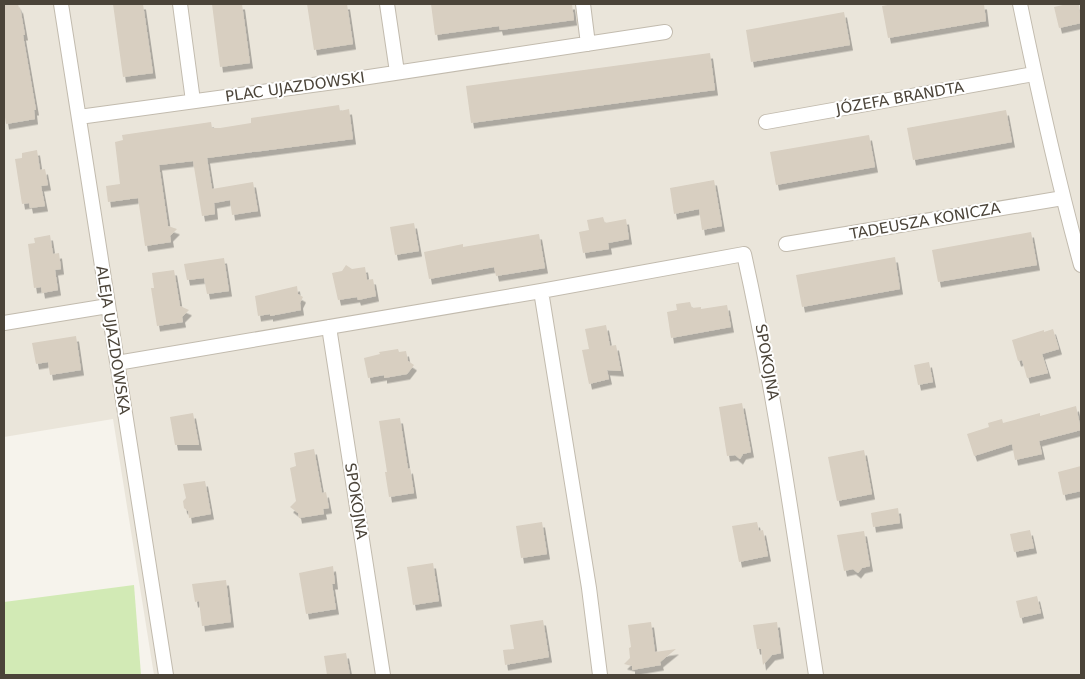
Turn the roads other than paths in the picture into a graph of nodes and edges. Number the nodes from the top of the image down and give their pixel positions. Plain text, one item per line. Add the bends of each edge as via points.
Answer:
1 (61, 4) edge
2 (180, 4) edge
3 (387, 4) edge
4 (583, 4) edge
5 (1020, 4) edge
6 (665, 32) dead end
7 (588, 44) junction
8 (397, 72) junction
9 (1034, 74) junction
10 (193, 101) junction
11 (79, 117) junction
12 (766, 122) dead end
13 (1063, 198) junction
14 (786, 244) dead end
15 (1081, 265) edge
16 (541, 291) junction
17 (108, 306) junction
18 (4, 323) edge
19 (329, 327) junction
20 (117, 363) junction
21 (166, 675) edge
22 (383, 675) edge
23 (600, 675) edge
24 (816, 675) edge

1 - 11 street, ALEJA UJAZDOWSKA
2 - 10 street
3 - 8 street
4 - 7 street
5 - 9 street
6 - 7 street, PLAC UJAZDOWSKI
7 - 8 street, PLAC UJAZDOWSKI
8 - 10 street, PLAC UJAZDOWSKI
9 - 12 street, JÓZEFA BRANDTA
9 - 13 street
10 - 11 street, PLAC UJAZDOWSKI
11 - 17 street, ALEJA UJAZDOWSKA
13 - 14 street, TADEUSZA KONICZA
13 - 15 street
16 - 19 street, SPOKOJNA
16 - 23 street
16 - 24 street, SPOKOJNA via 744,254 776,414
17 - 18 street
17 - 20 street, ALEJA UJAZDOWSKA
19 - 20 street, SPOKOJNA
19 - 22 street, SPOKOJNA
20 - 21 street, ALEJA UJAZDOWSKA

